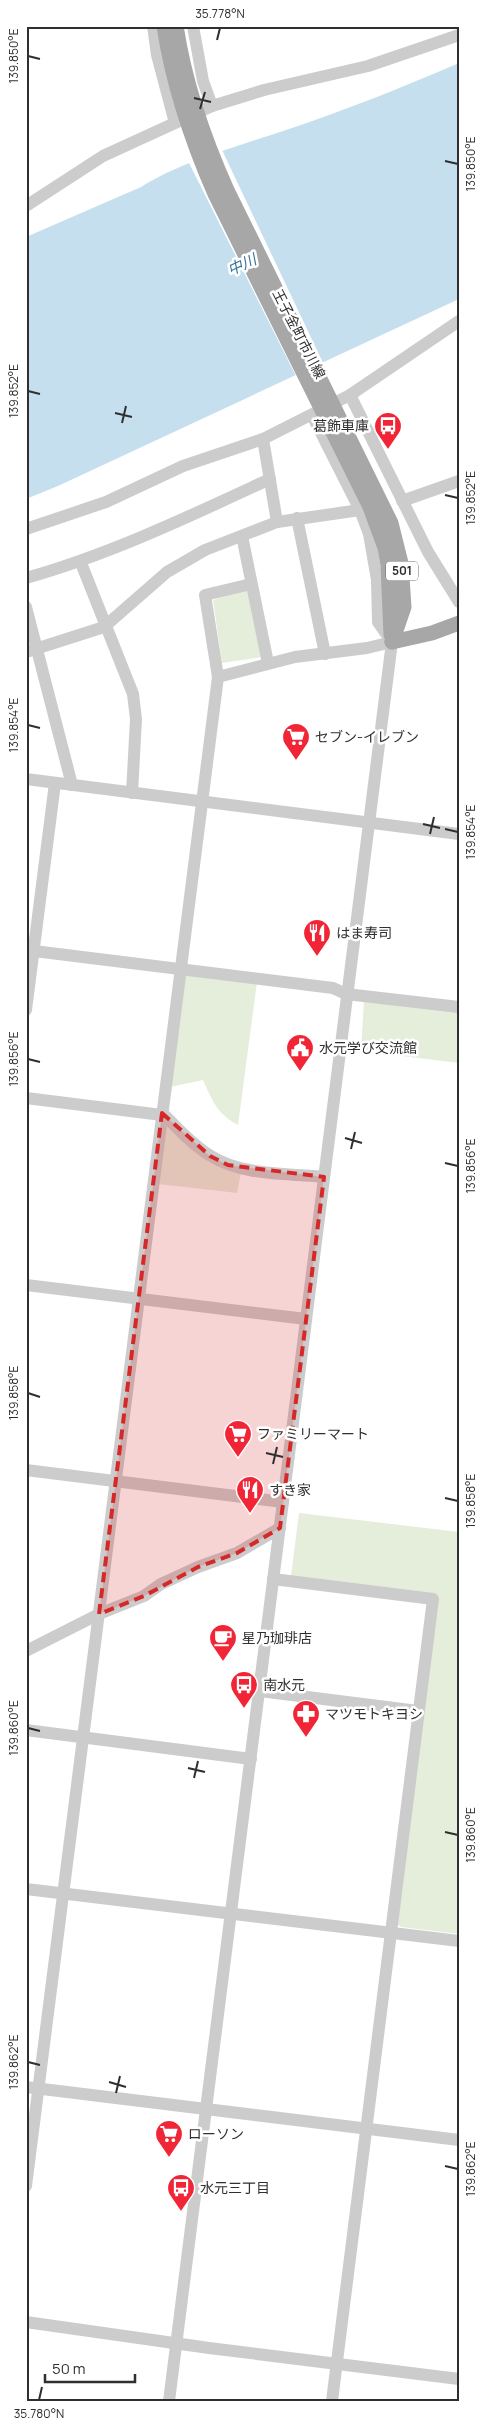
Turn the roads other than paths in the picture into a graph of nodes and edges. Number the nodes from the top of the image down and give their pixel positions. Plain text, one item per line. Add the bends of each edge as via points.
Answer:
1 (153, 26) edge
2 (164, 26) edge
3 (176, 26) edge
4 (192, 26) edge
5 (459, 35) edge
6 (212, 106) junction
7 (175, 123) junction
8 (26, 206) edge
9 (459, 321) edge
10 (350, 395) junction
11 (312, 415) junction
12 (263, 440) junction
13 (270, 478) junction
14 (459, 481) edge
15 (402, 501) junction
16 (371, 506) junction
17 (297, 518) junction
18 (277, 522) junction
19 (26, 529) edge
20 (242, 536) junction
21 (80, 562) junction
22 (26, 578) edge
23 (251, 584) junction
24 (459, 602) edge
25 (26, 607) edge
26 (459, 623) edge
27 (104, 627) junction
28 (392, 642) junction
29 (32, 650) edge
30 (325, 654) junction
31 (268, 664) junction
32 (218, 677) junction
33 (26, 779) edge
34 (55, 783) junction
35 (72, 785) junction
36 (132, 793) junction
37 (202, 801) junction
38 (368, 822) junction
39 (459, 834) edge
40 (30, 950) edge
41 (180, 969) junction
42 (346, 994) junction
43 (459, 1007) edge
44 (26, 1010) edge
45 (26, 1098) edge
46 (162, 1114) junction
47 (324, 1176) junction
48 (26, 1285) edge
49 (139, 1298) junction
50 (306, 1319) junction
51 (26, 1470) edge
52 (115, 1481) junction
53 (283, 1502) junction
54 (280, 1528) junction
55 (273, 1579) junction
56 (99, 1614) junction
57 (26, 1651) edge
58 (260, 1691) junction
59 (418, 1711) junction
60 (26, 1730) edge
61 (84, 1738) junction
62 (251, 1759) junction
63 (26, 1889) edge
64 (63, 1893) junction
65 (232, 1913) junction
66 (391, 1932) junction
67 (459, 1941) edge
68 (26, 2087) edge
69 (39, 2088) junction
70 (207, 2109) junction
71 (366, 2129) junction
72 (459, 2140) edge
73 (26, 2186) edge
74 (26, 2322) edge
75 (177, 2342) junction
76 (337, 2364) junction
77 (459, 2379) edge
78 (169, 2401) edge
79 (332, 2401) edge

1 - 7 street via 157,55
2 - 16 main road, 王子金町市川線 / 501 via 177,93 195,148
3 - 16 main road, 王子金町市川線 / 501 via 188,89 204,139
4 - 6 street via 203,81
5 - 6 street via 368,66 264,90
6 - 7 street
7 - 8 street via 103,156
9 - 10 street
10 - 11 street
10 - 15 street
11 - 12 street
11 - 16 street
12 - 13 street
12 - 19 street via 183,466 106,502
13 - 18 street
13 - 21 street via 150,535
14 - 15 street
15 - 24 street
16 - 17 street
16 - 28 street via 378,622
16 - 28 main road, 王子金町市川線 / 501 via 397,543 404,607
17 - 18 street
17 - 30 street
18 - 20 street
20 - 23 street
20 - 27 street via 205,550 167,572
21 - 22 street
21 - 27 street
23 - 31 street
23 - 32 street via 205,595
25 - 29 street
26 - 28 main road
27 - 29 street
27 - 36 street via 133,694 136,711
28 - 30 street
28 - 38 street
29 - 35 street
30 - 31 street
31 - 32 street
32 - 37 street
33 - 34 street
34 - 35 street
34 - 40 street
35 - 36 street
36 - 37 street
37 - 38 street
37 - 41 street
38 - 39 street
38 - 42 street
40 - 41 street
40 - 44 street
41 - 42 street via 332,988
41 - 46 street
42 - 43 street
42 - 47 street
45 - 46 street
46 - 47 street via 210,1156 228,1165
46 - 49 street
47 - 50 street
48 - 49 street
49 - 50 street
49 - 52 street
50 - 53 street
51 - 52 street
52 - 53 street
52 - 56 street
53 - 54 street
54 - 55 street
54 - 56 street via 237,1553 198,1567 161,1584 144,1596
55 - 58 street
55 - 59 street via 433,1599
56 - 57 street
56 - 61 street
58 - 59 street
58 - 62 street
59 - 66 street
60 - 61 street
61 - 62 street
61 - 64 street
62 - 65 street
63 - 64 street
64 - 65 street
64 - 69 street
65 - 66 street
65 - 70 street
66 - 67 street
66 - 71 street
68 - 69 street
69 - 70 street
69 - 73 street
70 - 71 street
70 - 75 street
71 - 72 street
71 - 76 street
74 - 75 street
75 - 76 street
75 - 78 street
76 - 77 street
76 - 79 street

